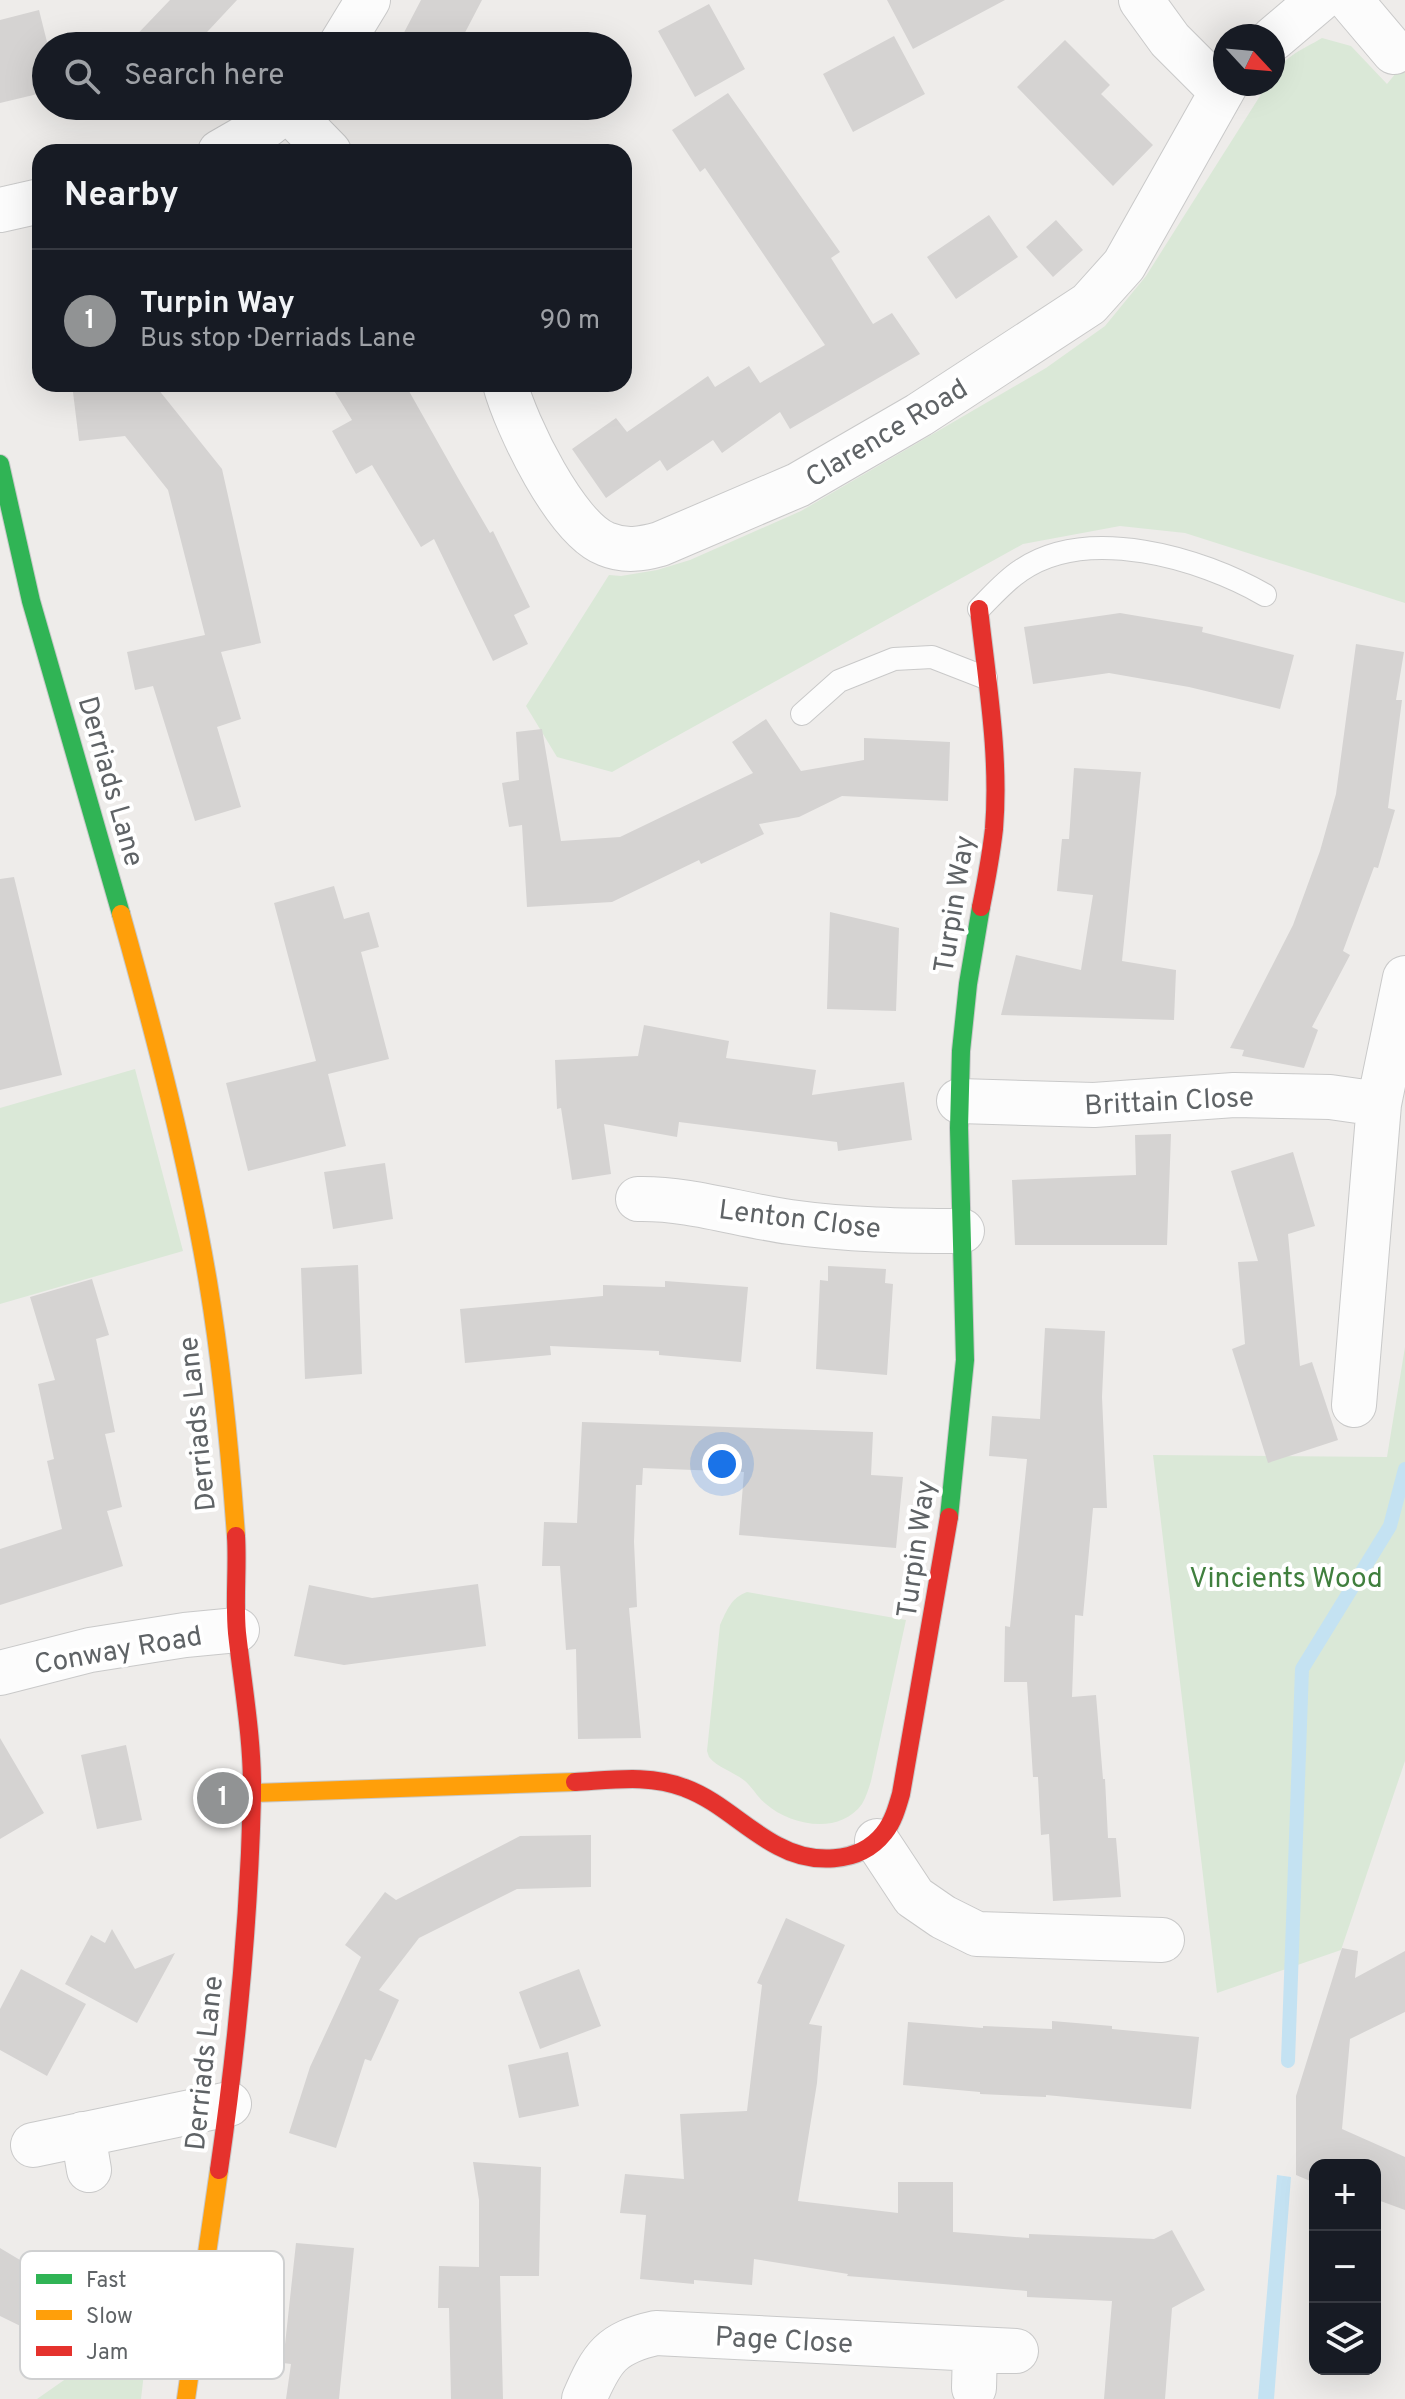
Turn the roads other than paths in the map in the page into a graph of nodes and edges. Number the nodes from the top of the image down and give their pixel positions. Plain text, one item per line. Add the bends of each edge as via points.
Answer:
1 (368, 0) edge
2 (1141, 0) edge
3 (1319, 0) edge
4 (1350, 0) edge
5 (1285, 29) edge
6 (349, 32) edge
7 (1394, 52) dead end
8 (1213, 78) edge
9 (1218, 96) edge
10 (270, 120) edge
11 (300, 120) edge
12 (233, 144) edge
13 (322, 144) edge
14 (32, 203) edge
15 (0, 210) edge
16 (508, 392) edge
17 (0, 464) edge
18 (1265, 595) dead end
19 (979, 609) joint
20 (986, 678) junction
21 (802, 714) dead end
22 (1405, 978) edge
23 (959, 1101) junction
24 (1379, 1104) junction
25 (638, 1199) dead end
26 (962, 1231) junction
27 (1354, 1405) dead end
28 (237, 1630) junction
29 (0, 1673) edge
30 (252, 1793) junction
31 (877, 1841) junction
32 (1162, 1940) dead end
33 (229, 2104) junction
34 (33, 2145) dead end
35 (208, 2251) edge
36 (988, 2363) dead end
37 (189, 2379) edge
38 (186, 2399) edge
39 (584, 2399) edge

1 - 6 street
2 - 8 street via 1170,40
3 - 5 street
4 - 7 street
9 - 16 street, Clarence Road via 1124,265 1089,304 919,415 798,485 660,544 625,549 588,533 534,456
10 - 12 street
11 - 13 street
14 - 15 street
17 - 28 street, Derriads Lane via 31,601 140,982 208,1282 230,1452
18 - 19 lane via 1200,565 1111,547 1052,557 1020,570
19 - 20 street, Turpin Way
20 - 21 lane via 932,657 894,659 839,681
20 - 23 street, Turpin Way via 994,820 967,992
22 - 24 street
23 - 24 street, Brittain Close via 1094,1105 1234,1095
23 - 26 street, Turpin Way
24 - 27 street
25 - 26 street, Lenton Close via 849,1229
26 - 31 street, Turpin Way via 965,1357 952,1493 903,1781 890,1824
28 - 29 street, Conway Road via 90,1650
28 - 30 street, Derriads Lane
30 - 31 street via 640,1778 688,1788 790,1853 838,1858
30 - 33 street, Derriads Lane
31 - 32 street via 914,1897 977,1934
33 - 34 street via 86,2152
33 - 35 street, Derriads Lane
36 - 39 street, Page Close via 656,2333 630,2339 611,2352
37 - 38 street, Derriads Lane

